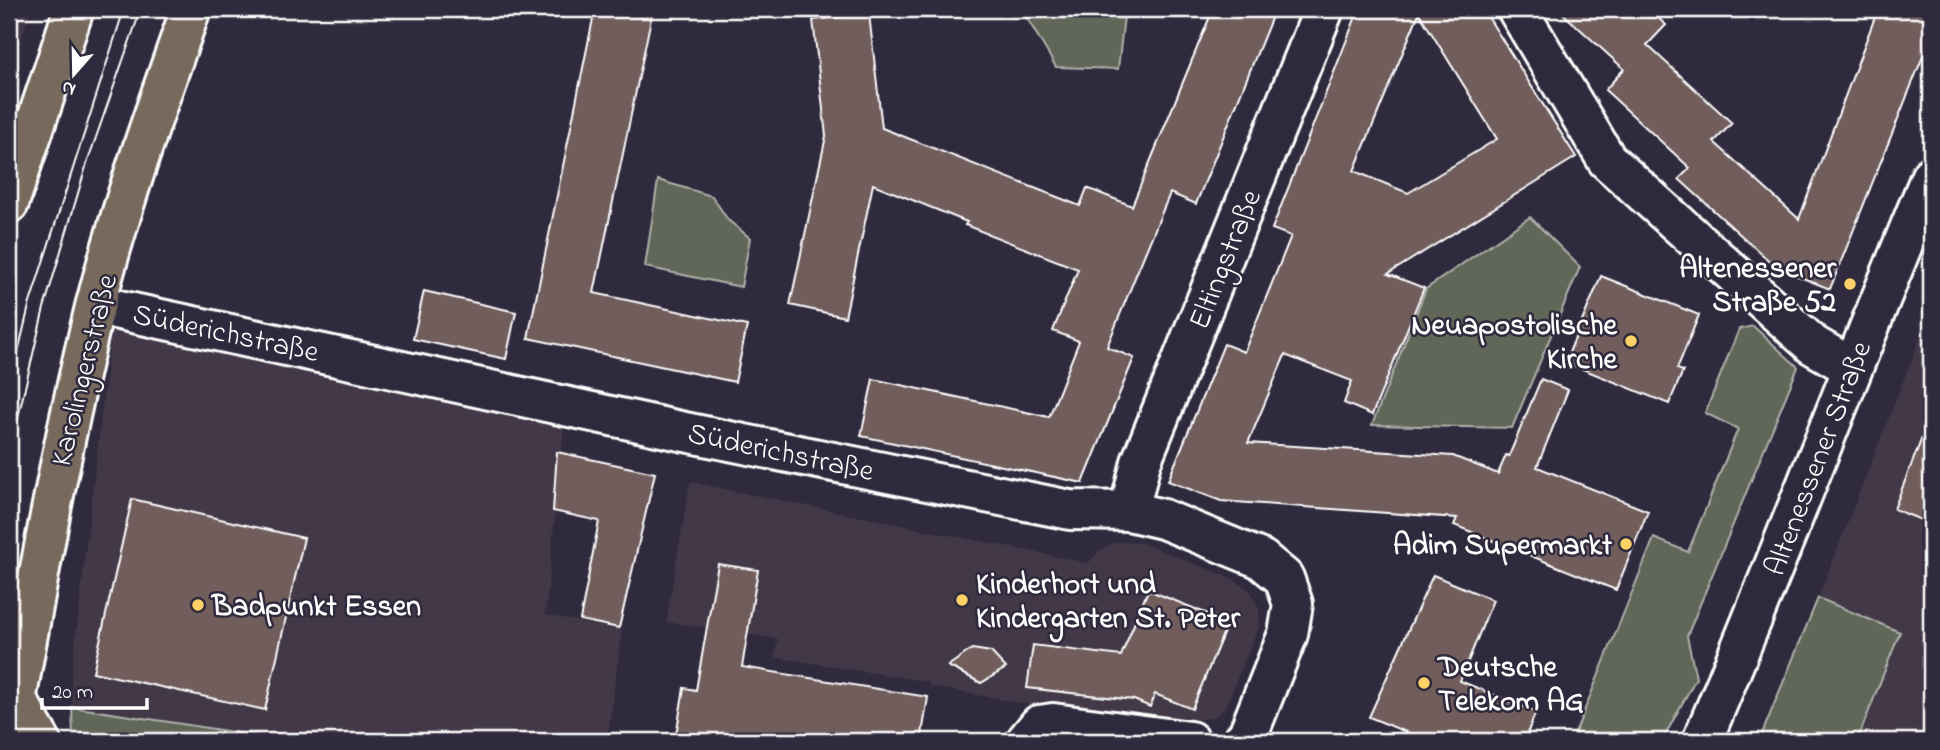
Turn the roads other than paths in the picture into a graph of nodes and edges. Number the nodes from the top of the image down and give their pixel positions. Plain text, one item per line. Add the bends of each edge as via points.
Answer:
1 (74, 9) edge
2 (191, 9) edge
3 (1324, 9) edge
4 (1517, 9) edge
5 (1931, 176) edge
6 (9, 203) edge
7 (96, 304) junction
8 (1851, 367) junction
9 (1129, 511) junction
10 (16, 698) junction
11 (9, 740) edge
12 (41, 741) edge
13 (1026, 741) edge
14 (1190, 741) edge
15 (1242, 741) edge
16 (1702, 741) edge

1 - 6 main road
2 - 7 main road, Karolingerstraße via 153,114
3 - 9 street, Eltingstraße via 1141,462
4 - 8 street via 1607,160 1813,345
5 - 8 street, Altenessener Straße
7 - 9 street, Süderichstraße via 1057,508
7 - 10 main road, Karolingerstraße via 41,555
8 - 16 street, Altenessener Straße via 1804,498
9 - 15 street, Süderichstraße via 1163,519 1261,559 1284,578 1293,604 1288,634 1248,737
10 - 11 main road, Karolingerstraße
10 - 12 main road
13 - 14 street via 1039,725 1053,723

